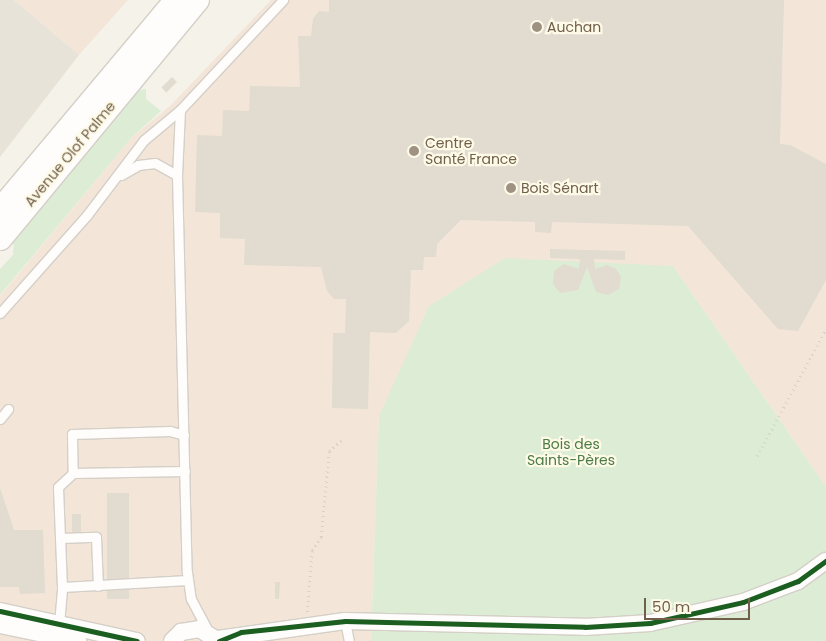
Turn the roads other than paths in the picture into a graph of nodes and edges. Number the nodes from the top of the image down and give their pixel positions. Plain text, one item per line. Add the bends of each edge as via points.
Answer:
1 (177, 0) edge
2 (198, 0) edge
3 (283, 0) edge
4 (135, 63) junction
5 (180, 110) junction
6 (177, 175) junction
7 (117, 177) junction
8 (0, 211) edge
9 (0, 238) edge
10 (0, 313) edge
11 (8, 409) dead end
12 (0, 419) edge
13 (184, 435) junction
14 (185, 471) junction
15 (73, 473) junction
16 (60, 538) junction
17 (826, 561) edge
18 (188, 580) junction
19 (98, 586) junction
20 (62, 587) junction
21 (0, 611) edge
22 (345, 621) junction
23 (59, 624) junction
24 (0, 625) edge
25 (215, 637) edge
26 (168, 640) edge
27 (78, 641) edge
28 (137, 641) edge
29 (349, 641) edge

1 - 4 main road
2 - 4 main road
3 - 5 lane
4 - 8 main road, Avenue Olof Palme
4 - 9 main road, Avenue Olof Palme
5 - 6 lane
5 - 7 lane via 144,140
6 - 7 lane via 155,163 138,165
6 - 13 lane
7 - 10 lane
11 - 12 lane
13 - 14 lane
13 - 15 lane via 170,431 72,434
14 - 15 lane
14 - 18 lane
15 - 16 lane via 58,486
16 - 19 lane via 96,537
16 - 20 lane
17 - 22 street via 798,581 743,602 650,623 585,627
18 - 19 lane
18 - 25 lane via 192,599
19 - 20 lane
20 - 23 lane
21 - 23 street
22 - 25 street
22 - 29 lane
23 - 28 street
24 - 27 street
25 - 26 street via 189,629

